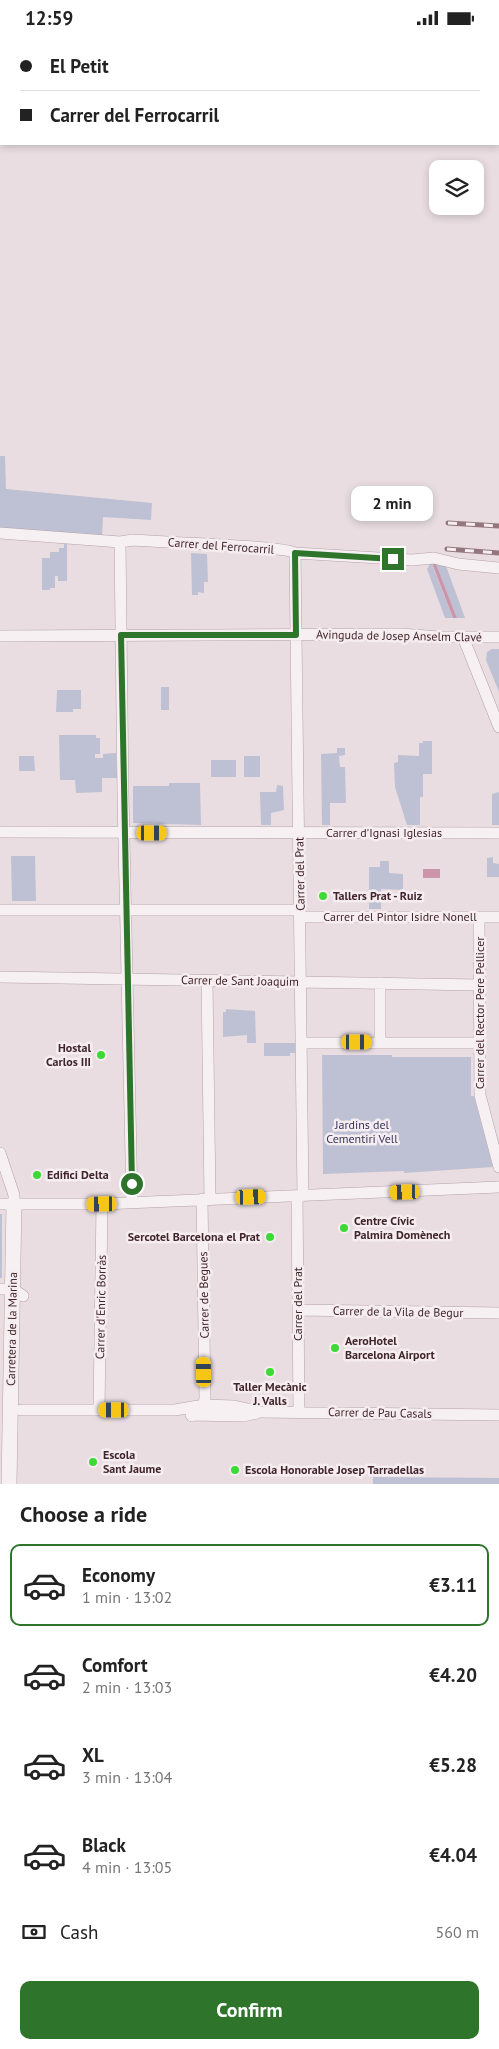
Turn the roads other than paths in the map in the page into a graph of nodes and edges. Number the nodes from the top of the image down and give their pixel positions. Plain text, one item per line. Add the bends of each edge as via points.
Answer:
1 (0, 533) edge
2 (120, 542) junction
3 (295, 553) junction
4 (499, 568) edge
5 (121, 635) junction
6 (296, 635) junction
7 (0, 636) edge
8 (463, 637) junction
9 (499, 637) edge
10 (499, 727) edge
11 (0, 832) edge
12 (299, 832) junction
13 (124, 833) junction
14 (499, 833) edge
15 (0, 910) edge
16 (126, 910) junction
17 (301, 913) junction
18 (479, 917) junction
19 (499, 917) edge
20 (0, 977) edge
21 (127, 979) junction
22 (207, 981) junction
23 (302, 983) junction
24 (380, 983) junction
25 (480, 985) junction
26 (380, 1042) junction
27 (302, 1043) junction
28 (480, 1043) junction
29 (0, 1153) edge
30 (499, 1167) edge
31 (499, 1187) edge
32 (300, 1196) junction
33 (206, 1199) junction
34 (132, 1202) junction
35 (13, 1204) edge
36 (102, 1204) junction
37 (12, 1291) edge
38 (298, 1310) junction
39 (499, 1313) edge
40 (204, 1405) junction
41 (22, 1410) junction
42 (99, 1410) junction
43 (175, 1410) junction
44 (261, 1412) junction
45 (299, 1412) junction
46 (192, 1415) junction
47 (499, 1415) edge
48 (5, 1430) edge
49 (9, 1484) edge
50 (20, 1484) edge

1 - 2 street, Carrer del Ferrocarril
2 - 3 street, Carrer del Ferrocarril via 133,540 282,549
2 - 5 street
3 - 4 street, Carrer del Ferrocarril via 412,561 434,558 458,565
3 - 6 street, Carrer del Prat
5 - 6 street, Avinguda de Josep Anselm Clavé
5 - 7 street, Avinguda de Josep Anselm Clavé
5 - 13 street
6 - 8 street, Avinguda de Josep Anselm Clavé
6 - 12 street, Carrer del Prat
8 - 9 street, Avinguda de Josep Anselm Clavé
8 - 10 street
11 - 13 street, Carrer d'Ignasi Iglesias
12 - 13 street, Carrer d'Ignasi Iglesias
12 - 14 street, Carrer d'Ignasi Iglesias
12 - 17 street, Carrer del Prat
13 - 16 street
15 - 16 street, Carrer del Pintor Isidre Nonell
16 - 17 street, Carrer del Pintor Isidre Nonell
16 - 21 street
17 - 18 street, Carrer del Pintor Isidre Nonell
17 - 23 street, Carrer del Prat
18 - 19 street, Carrer del Pintor Isidre Nonell
18 - 25 street, Carrer del Rector Pere Pellicer
20 - 21 street, Carrer de Sant Joaquim
21 - 22 street, Carrer de Sant Joaquim
21 - 34 street
22 - 23 street, Carrer de Sant Joaquim
22 - 33 street, Carrer de Begues
23 - 24 street, Carrer de Sant Joaquim
23 - 27 street, Carrer del Prat
24 - 25 street, Carrer de Sant Joaquim
24 - 26 street
25 - 28 street, Carrer del Rector Pere Pellicer
26 - 27 street
26 - 28 street
27 - 32 street, Carrer del Prat
28 - 30 street, Carrer del Rector Pere Pellicer via 480,1095
29 - 35 street via 14,1195
31 - 32 street
32 - 33 street
32 - 38 street, Carrer del Prat
33 - 34 street
33 - 40 street, Carrer de Begues
34 - 36 street
35 - 36 street
35 - 37 street, Carretera de la Marina
36 - 42 street, Carrer d'Enric Borràs
37 - 41 street, Carretera de la Marina
37 - 48 street, Carretera de la Marina
38 - 39 street, Carrer de la Vila de Begur
38 - 45 street, Carrer del Prat
40 - 43 street, Carrer de Pau Casals
40 - 44 street, Carrer de Pau Casals via 234,1406
40 - 46 street
41 - 42 street, Carrer de Pau Casals
41 - 50 street, Carretera de la Marina
42 - 43 street, Carrer de Pau Casals
43 - 46 street, Carrer de Pau Casals
44 - 45 street, Carrer de Pau Casals
44 - 46 street, Carrer de Pau Casals via 243,1416
45 - 47 street, Carrer de Pau Casals
48 - 49 street, Carretera de la Marina

